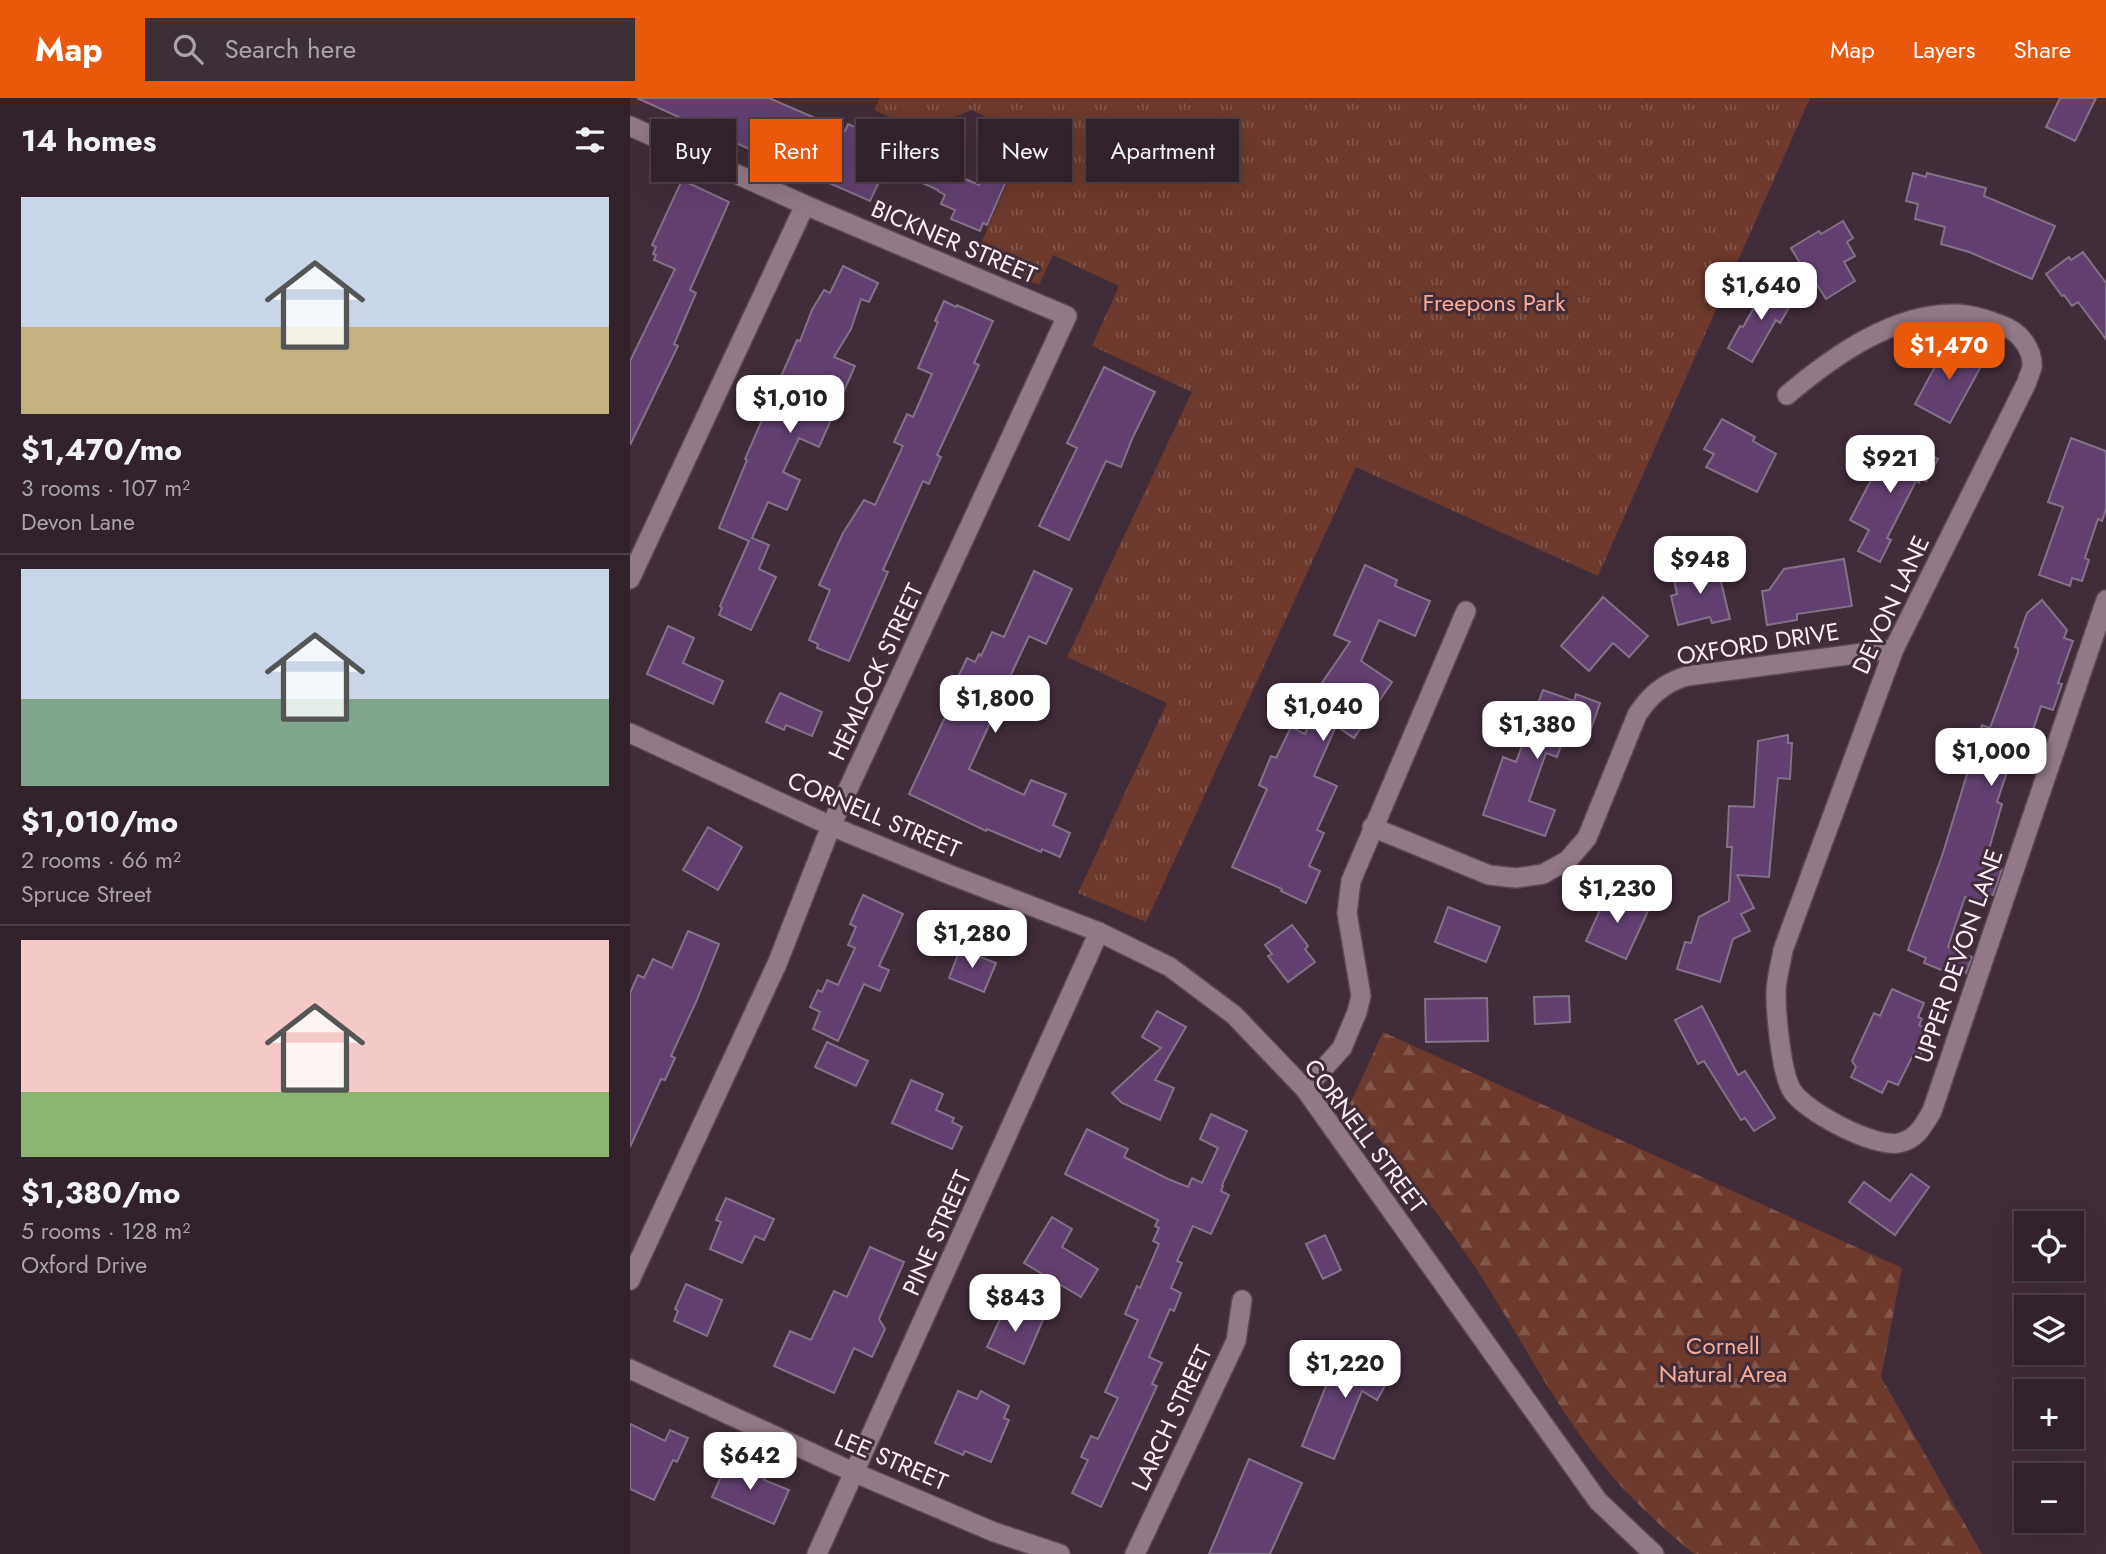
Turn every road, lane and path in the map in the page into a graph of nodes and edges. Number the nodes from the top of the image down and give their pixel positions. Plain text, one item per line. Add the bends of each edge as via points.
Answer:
1 (630, 126) edge
2 (805, 205) junction
3 (1067, 316) joint
4 (1787, 396) dead end
5 (630, 579) edge
6 (2106, 600) edge
7 (1466, 611) dead end
8 (1894, 649) junction
9 (630, 733) edge
10 (831, 826) junction
11 (1372, 827) junction
12 (1099, 932) junction
13 (1780, 1034) joint
14 (1305, 1089) junction
15 (630, 1280) edge
16 (1242, 1300) dead end
17 (630, 1369) edge
18 (853, 1472) junction
19 (817, 1554) edge
20 (1060, 1554) edge
21 (1135, 1554) edge
22 (1654, 1554) edge

1 - 2 street, BICKNER STREET
2 - 3 street, BICKNER STREET
2 - 5 street
3 - 10 street, HEMLOCK STREET
4 - 8 street, DEVON LANE via 1852,346 1928,316 1958,314 1989,320 2013,331 2029,348 2032,366 2026,382
6 - 13 street, UPPER DEVON LANE via 1933,1111 1922,1128 1897,1143 1880,1142 1807,1107 1791,1090
7 - 11 street
8 - 11 street, OXFORD DRIVE via 1687,676 1661,687 1637,715 1587,838 1568,860 1543,874 1489,875
8 - 13 street, DEVON LANE via 1783,950 1776,992
9 - 10 street, CORNELL STREET
10 - 12 street, CORNELL STREET
10 - 15 street, HEMLOCK STREET via 777,964
11 - 14 street via 1351,881 1348,913 1361,996 1357,1012 1342,1048
12 - 14 street, CORNELL STREET via 1170,967 1234,1015
12 - 18 street, PINE STREET
14 - 22 street, CORNELL STREET via 1598,1501
16 - 21 street, LARCH STREET via 1236,1341
17 - 18 street, LEE STREET
18 - 19 street, PINE STREET
18 - 20 street, LEE STREET via 994,1532

